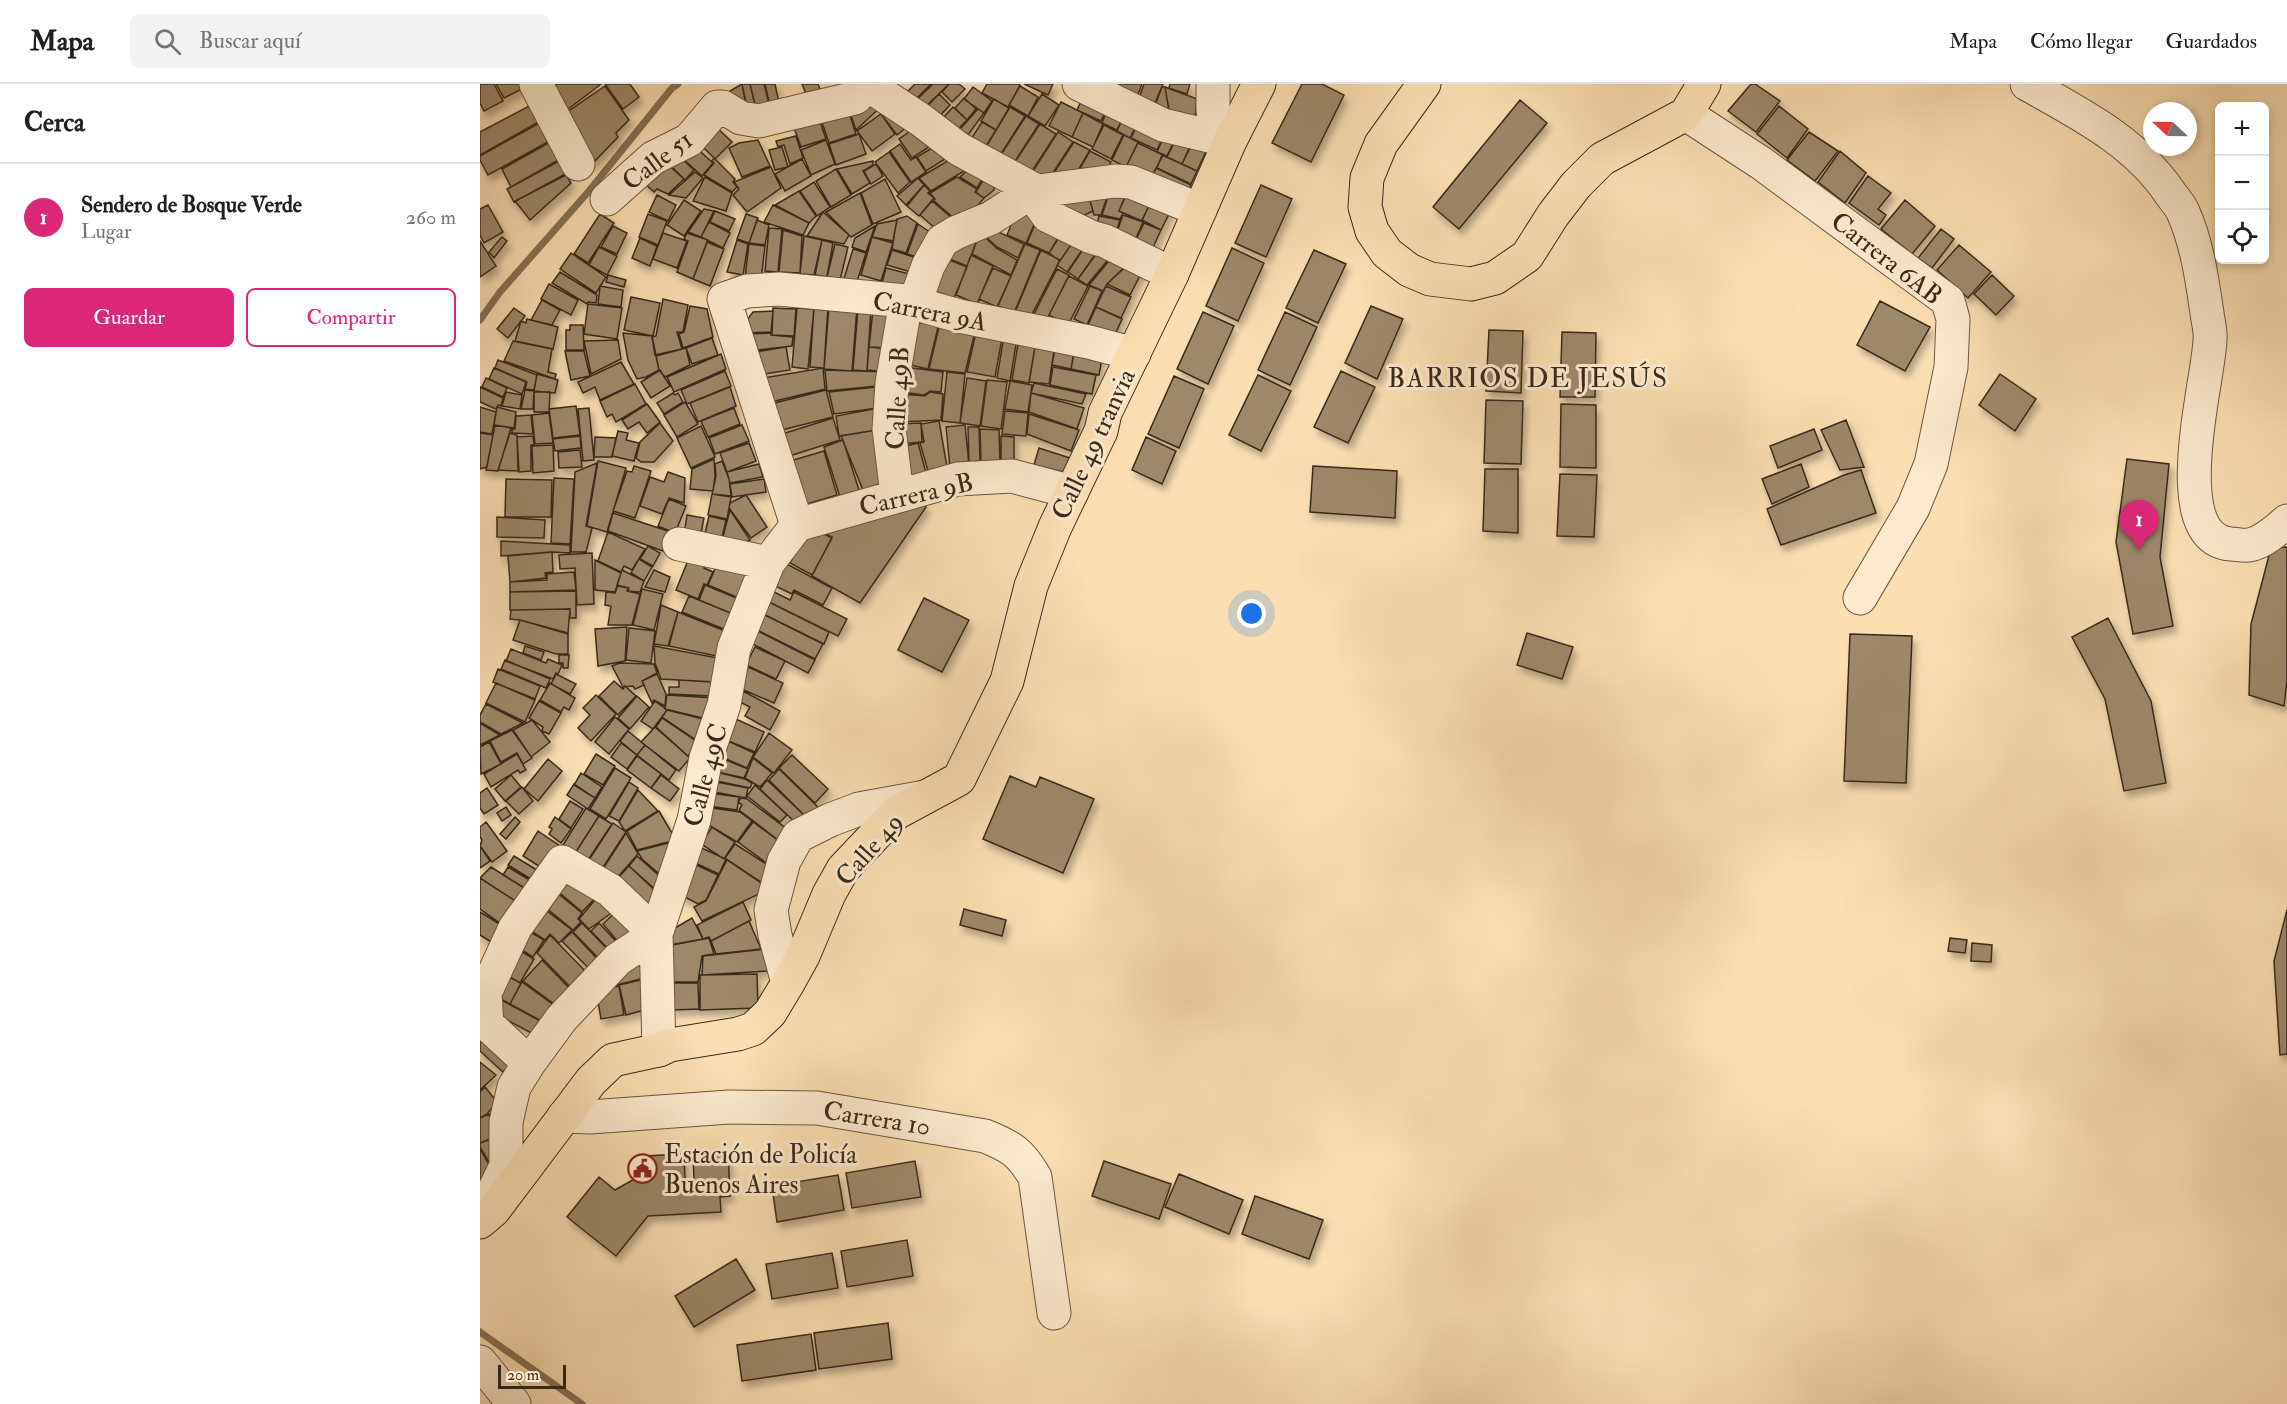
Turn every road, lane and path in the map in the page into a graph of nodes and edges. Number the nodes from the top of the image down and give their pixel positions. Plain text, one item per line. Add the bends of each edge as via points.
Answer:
1 (536, 84) edge
2 (1079, 84) edge
3 (1213, 84) edge
4 (1259, 84) edge
5 (1424, 84) edge
6 (1704, 84) edge
7 (2027, 84) edge
8 (865, 85) edge
9 (1686, 114) junction
10 (1230, 141) junction
11 (578, 164) dead end
12 (1031, 192) junction
13 (608, 199) dead end
14 (1200, 210) junction
15 (1172, 274) junction
16 (910, 302) junction
17 (1134, 354) junction
18 (1072, 492) junction
19 (897, 495) junction
20 (2287, 521) edge
21 (796, 525) junction
22 (679, 544) dead end
23 (768, 563) junction
24 (1860, 598) dead end
25 (930, 796) junction
26 (656, 934) junction
27 (788, 983) junction
28 (659, 1050) junction
29 (529, 1063) junction
30 (564, 1116) junction
31 (486, 1217) edge
32 (1054, 1313) dead end

1 - 11 street
2 - 10 street via 1163,126
3 - 10 street via 1213,112
4 - 10 main road, Calle 49 tranvia
5 - 9 main road via 1381,144 1367,178 1365,207 1372,231 1387,253 1409,270 1430,279 1470,284 1495,278 1527,256 1576,185 1602,159
6 - 9 main road
7 - 20 street via 2126,144 2156,172 2182,211 2201,271 2210,339 2195,455 2195,504 2206,530 2222,543 2249,545
8 - 12 street
8 - 13 street, Calle 51 via 855,98 759,121 741,118 717,106 689,140 653,158
9 - 24 street, Carrera 6AB via 1771,170 1948,301 1953,319 1951,367 1931,464 1913,508
10 - 14 main road, Calle 49 tranvia
12 - 14 street via 1131,182
12 - 15 street via 1048,216
12 - 16 street, Calle 49B via 991,218 942,241
14 - 15 main road, Calle 49 tranvia
15 - 17 main road, Calle 49 tranvia
16 - 17 street, Carrera 9A
16 - 19 street, Calle 49B via 892,383 889,429
16 - 21 street, Carrera 9A via 779,290 747,291 724,299
17 - 18 main road, Calle 49 tranvia
18 - 19 street, Carrera 9B via 1012,476 958,479
18 - 25 main road, Calle 49 tranvia via 1031,586 1007,681 985,730 958,780
19 - 21 street, Carrera 9B
21 - 23 street, Calle 49C
22 - 23 street
23 - 26 street, Calle 49C via 734,648 724,705 706,758 694,820
25 - 27 main road, Calle 49 via 896,813 843,870
25 - 27 street, Calle 49 via 859,809 798,837 784,861 771,910
26 - 28 street
26 - 29 street via 618,959 562,1018
26 - 29 street via 610,890 562,861 515,928 485,993 486,1024
27 - 28 main road, Calle 49 via 770,1013 753,1029
28 - 30 main road, Calle 49 via 613,1060
29 - 31 street via 514,1087 506,1122 506,1166 489,1201
30 - 31 main road, Calle 49
30 - 32 street, Carrera 10 via 729,1107 817,1108 985,1136 1008,1146 1024,1159 1035,1177

